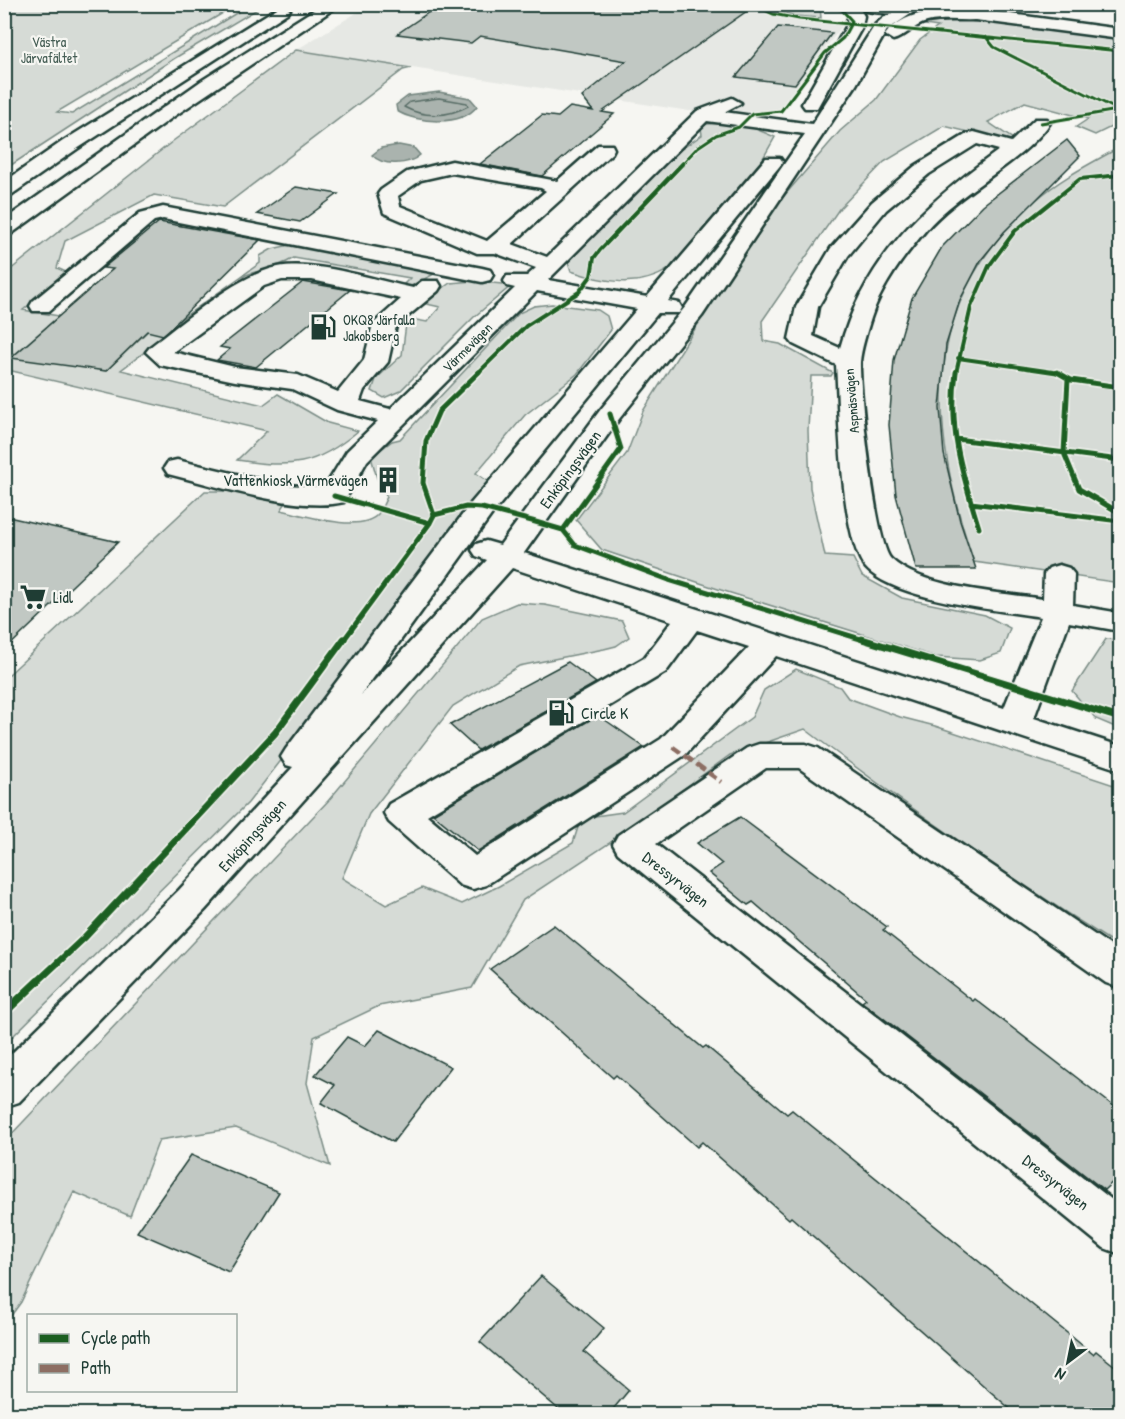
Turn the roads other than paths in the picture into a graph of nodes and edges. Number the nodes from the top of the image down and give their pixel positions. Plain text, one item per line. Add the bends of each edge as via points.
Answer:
1 (292, 4) edge
2 (334, 4) edge
3 (849, 4) edge
4 (857, 4) edge
5 (1008, 4) edge
6 (920, 7) edge
7 (983, 10) edge
8 (1120, 23) edge
9 (1120, 34) edge
10 (847, 86) junction
11 (732, 103) dead end
12 (703, 115) junction
13 (1041, 123) dead end
14 (806, 129) junction
15 (1014, 148) junction
16 (605, 149) dead end
17 (559, 190) junction
18 (4, 191) edge
19 (4, 230) edge
20 (497, 246) junction
21 (549, 265) junction
22 (482, 275) junction
23 (531, 284) junction
24 (417, 296) junction
25 (653, 304) junction
26 (41, 306) dead end
27 (694, 311) junction
28 (848, 361) junction
29 (346, 405) junction
30 (395, 418) junction
31 (177, 468) dead end
32 (458, 541) junction
33 (506, 557) junction
34 (1059, 574) dead end
35 (1058, 612) junction
36 (691, 618) junction
37 (1120, 622) edge
38 (770, 643) junction
39 (1015, 723) junction
40 (1120, 758) edge
41 (192, 900) junction
42 (1120, 972) edge
43 (4, 1089) edge
44 (1120, 1233) edge

1 - 18 main road
2 - 19 main road via 123,143
3 - 14 main road, Enköpingsvägen via 856,16 854,27
4 - 6 main road via 886,9
5 - 8 main road
6 - 7 main road
6 - 10 main road, Enköpingsvägen via 881,28
7 - 8 main road
7 - 9 main road
7 - 10 main road via 909,22 897,30
10 - 14 main road, Enköpingsvägen
11 - 12 main road, Värmevägen
12 - 14 main road
12 - 21 main road, Värmevägen
13 - 15 main road, Aspnäsvägen
14 - 25 main road, Enköpingsvägen via 781,152
14 - 27 main road, Enköpingsvägen
15 - 28 main road, Aspnäsvägen via 958,189 920,224 884,270 860,316
15 - 28 main road via 974,138 922,170 879,206 839,253 807,307 801,339
16 - 17 main road
17 - 20 main road
17 - 20 main road via 546,183 452,167 414,176 388,194 391,209 485,248
20 - 21 main road
21 - 23 main road, Värmevägen
22 - 23 main road
22 - 24 main road via 452,276
22 - 26 main road via 163,213 147,217
23 - 25 main road
23 - 30 main road, Värmevägen
24 - 29 main road via 386,324 376,362 352,388
24 - 29 main road via 312,273 280,273 256,281 158,352 169,360 298,382
25 - 27 main road
25 - 32 main road, Enköpingsvägen
27 - 33 main road, Enköpingsvägen via 610,414
28 - 35 main road, Aspnäsvägen via 860,494 867,541 877,563 904,580 942,591
29 - 30 main road
30 - 31 main road, Värmevägen via 356,457 334,496 283,493
32 - 33 main road
32 - 41 main road, Enköpingsvägen
33 - 36 main road
33 - 41 main road, Enköpingsvägen
34 - 35 main road
35 - 37 main road, Aspnäsvägen
35 - 39 main road
36 - 38 main road
36 - 38 main road via 655,665 402,813 473,875 673,747
38 - 39 main road
39 - 40 main road
41 - 43 main road, Enköpingsvägen
42 - 44 main road, Dressyrvägen via 806,756 759,756 631,844

